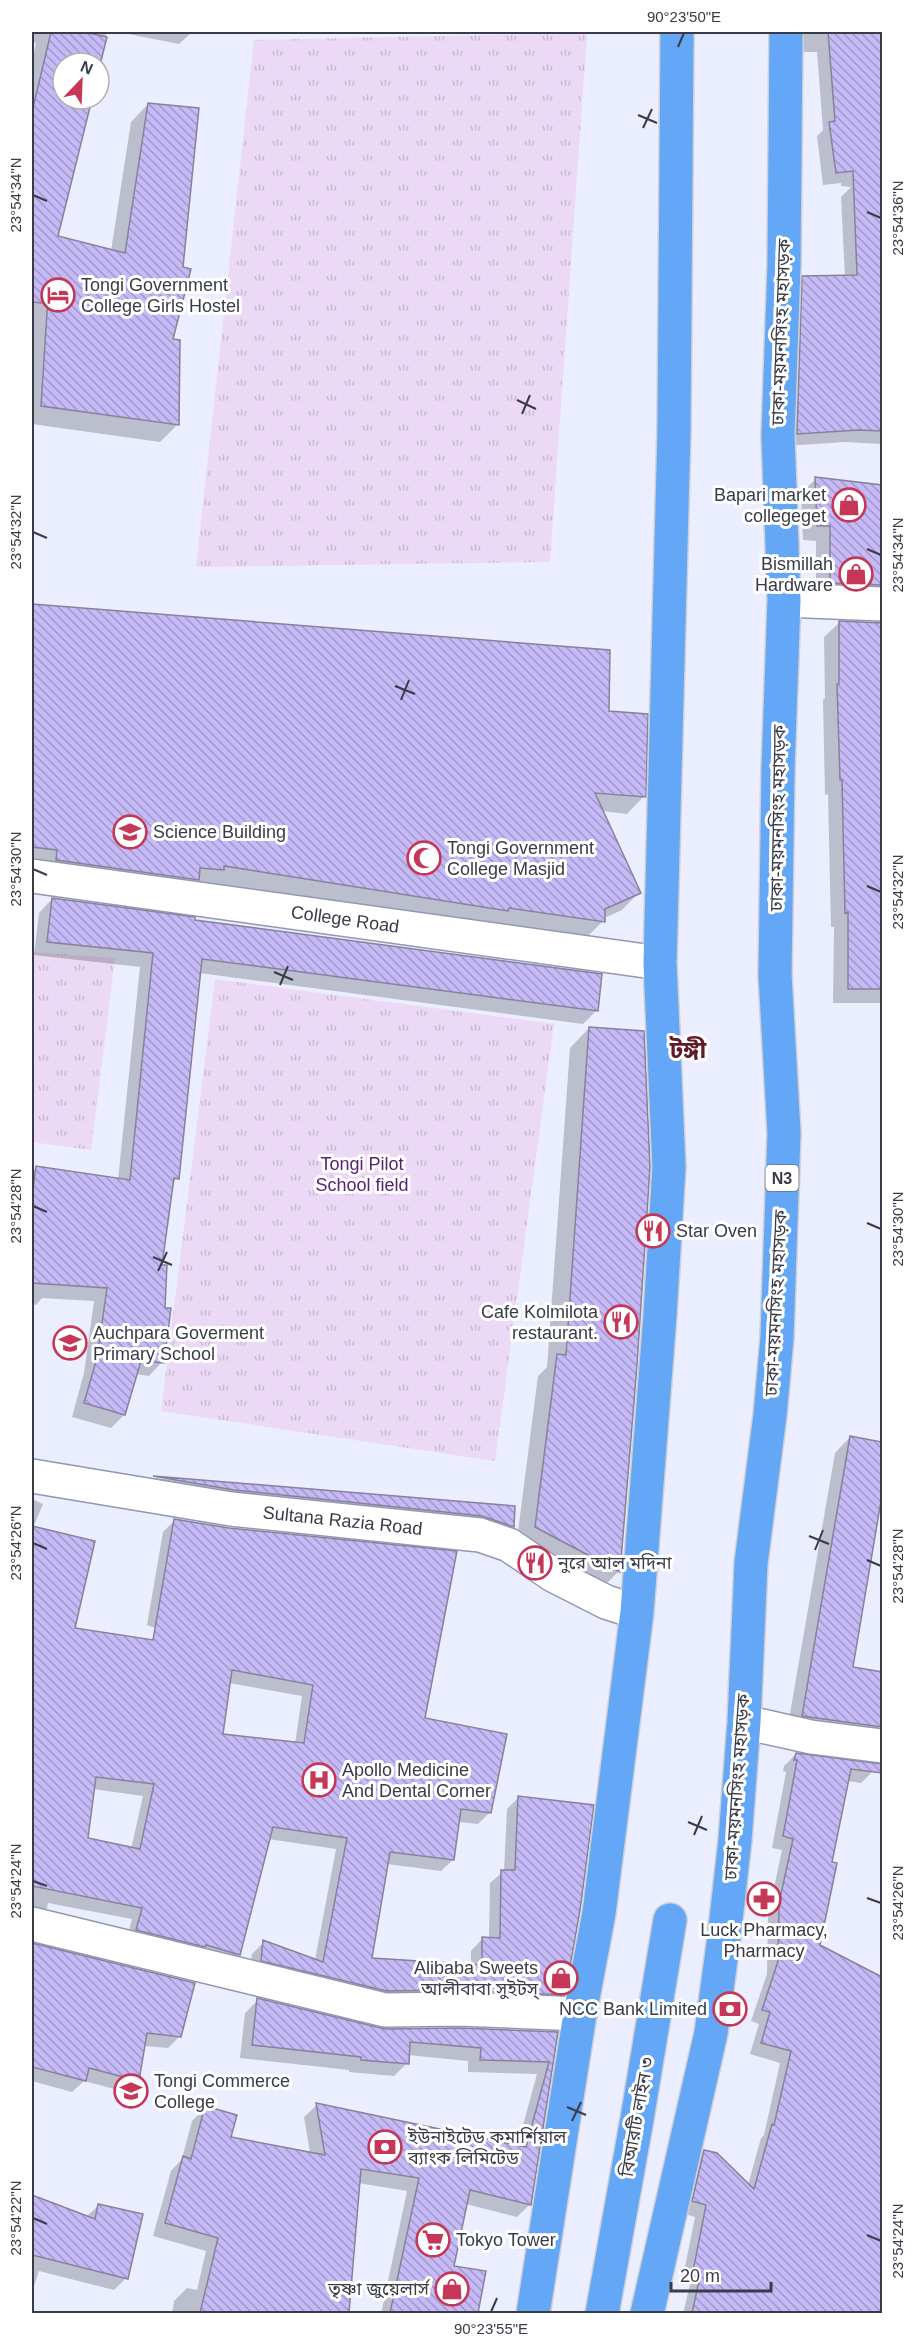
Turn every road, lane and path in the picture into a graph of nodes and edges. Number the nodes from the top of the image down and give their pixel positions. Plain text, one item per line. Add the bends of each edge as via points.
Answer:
1 (677, 32) edge
2 (786, 32) edge
3 (784, 600) junction
4 (882, 604) edge
5 (32, 876) edge
6 (660, 963) junction
7 (32, 1476) edge
8 (637, 1612) junction
9 (744, 1722) junction
10 (882, 1746) edge
11 (670, 1920) dead end
12 (32, 1924) edge
13 (580, 2014) junction
14 (533, 2313) edge
15 (602, 2313) edge
16 (647, 2313) edge

1 - 6 highway via 674,431
2 - 3 highway, ঢাকা-ময়মনসিংহ মহাসড়ক / N3 via 778,435
3 - 4 street
3 - 9 highway, ঢাকা-ময়মনসিংহ মহাসড়ক / N3 via 775,975 784,1133 778,1327 771,1415 751,1563
5 - 6 street, College Road
6 - 8 highway via 669,1167
7 - 8 street, Sultana Razia Road via 231,1509 480,1535 509,1545 554,1575 606,1602
8 - 13 highway via 599,1913
9 - 10 street via 811,1737
9 - 16 highway, ঢাকা-ময়মনসিংহ মহাসড়ক / N3 via 735,1840 711,2033
11 - 15 highway, বিআরটি লাইন ৩
12 - 13 street via 385,2010 459,2008
13 - 14 highway

